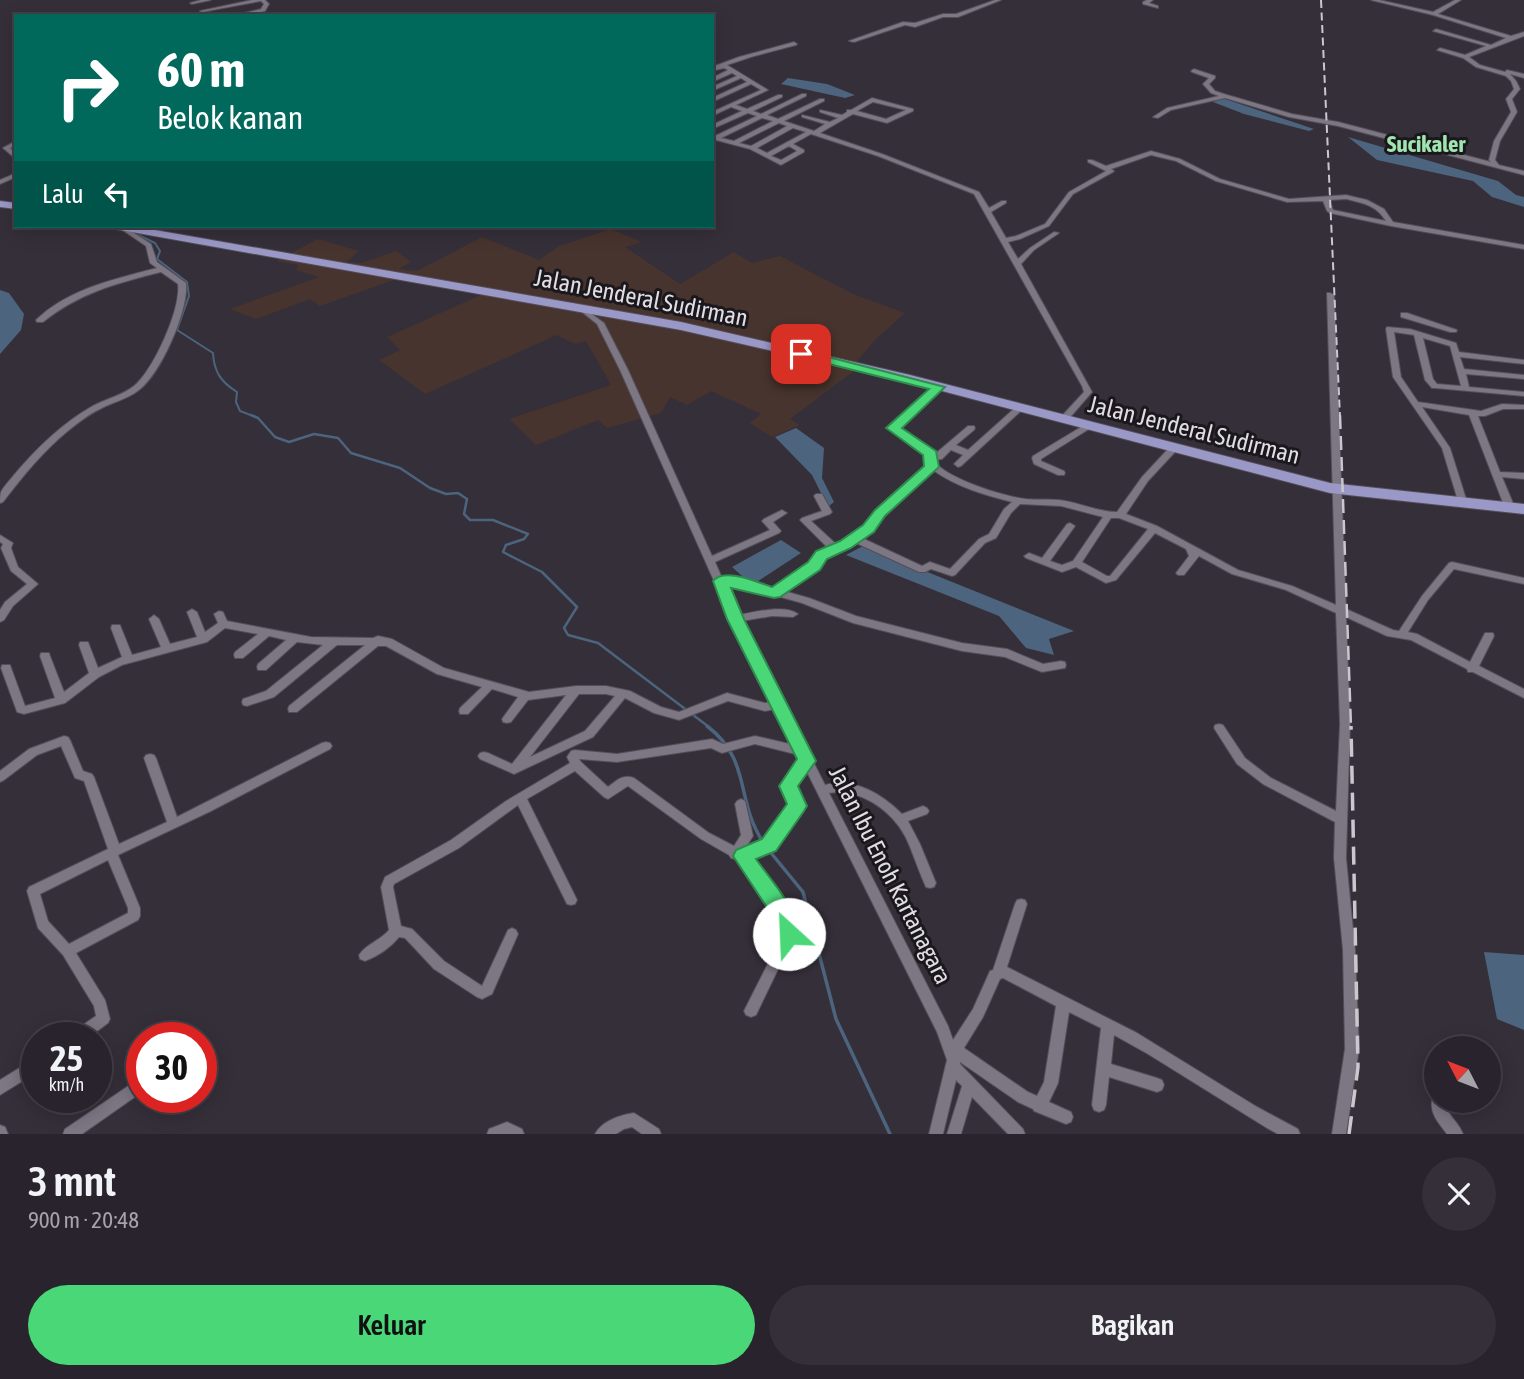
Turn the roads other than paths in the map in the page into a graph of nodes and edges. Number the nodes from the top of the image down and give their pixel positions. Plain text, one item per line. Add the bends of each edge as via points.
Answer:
1 (209, 0) edge
2 (232, 0) edge
3 (999, 0) edge
4 (1151, 0) edge
5 (1373, 0) edge
6 (1447, 0) edge
7 (263, 1) edge
8 (1457, 1) edge
9 (223, 5) edge
10 (1156, 7) dead end
11 (243, 14) edge
12 (1434, 14) junction
13 (1436, 31) dead end
14 (1524, 34) edge
15 (1511, 38) junction
16 (852, 41) dead end
17 (1524, 42) edge
18 (794, 44) dead end
19 (1490, 46) junction
20 (1440, 50) dead end
21 (1465, 57) junction
22 (723, 65) junction
23 (714, 68) edge
24 (733, 71) junction
25 (1194, 71) dead end
26 (1507, 72) junction
27 (741, 76) junction
28 (1524, 76) edge
29 (714, 79) edge
30 (751, 82) junction
31 (714, 88) edge
32 (765, 90) junction
33 (804, 95) junction
34 (780, 96) junction
35 (1223, 96) junction
36 (714, 99) edge
37 (894, 105) junction
38 (733, 106) junction
39 (919, 107) dead end
40 (747, 110) junction
41 (911, 110) junction
42 (822, 111) dead end
43 (849, 111) junction
44 (714, 113) edge
45 (762, 116) junction
46 (804, 116) dead end
47 (842, 117) junction
48 (867, 117) junction
49 (1156, 117) dead end
50 (778, 121) junction
51 (887, 121) junction
52 (896, 123) dead end
53 (830, 124) junction
54 (880, 125) dead end
55 (714, 126) edge
56 (792, 126) junction
57 (813, 133) junction
58 (714, 137) edge
59 (736, 142) junction
60 (14, 144) edge
61 (789, 144) junction
62 (752, 148) junction
63 (14, 154) edge
64 (768, 155) junction
65 (1090, 161) dead end
66 (1497, 166) junction
67 (1107, 168) junction
68 (1524, 173) edge
69 (1325, 198) junction
70 (1004, 202) dead end
71 (989, 210) junction
72 (1391, 224) junction
73 (121, 228) edge
74 (125, 228) edge
75 (1056, 233) dead end
76 (1005, 240) junction
77 (1524, 247) edge
78 (1018, 264) junction
79 (163, 269) junction
80 (1330, 295) dead end
81 (581, 308) junction
82 (612, 314) junction
83 (1404, 315) dead end
84 (1416, 319) junction
85 (40, 320) dead end
86 (600, 323) junction
87 (1453, 330) dead end
88 (1414, 332) junction
89 (1456, 354) junction
90 (1524, 362) edge
91 (1461, 371) junction
92 (1524, 377) edge
93 (939, 387) junction
94 (1444, 388) junction
95 (1466, 389) junction
96 (1524, 394) edge
97 (1417, 404) junction
98 (1447, 407) junction
99 (1524, 407) edge
100 (1018, 409) junction
101 (1473, 412) junction
102 (1063, 420) junction
103 (1086, 427) junction
104 (971, 428) dead end
105 (950, 446) junction
106 (1172, 450) junction
107 (969, 454) junction
108 (932, 462) junction
109 (958, 464) dead end
110 (1060, 473) dead end
111 (1496, 474) junction
112 (1524, 476) edge
113 (1337, 489) junction
114 (819, 496) dead end
115 (0, 500) edge
116 (1018, 501) junction
117 (1462, 502) junction
118 (1517, 508) edge
119 (782, 513) dead end
120 (1120, 515) junction
121 (1108, 516) junction
122 (1070, 526) dead end
123 (1154, 528) junction
124 (0, 538) edge
125 (856, 539) junction
126 (834, 548) junction
127 (1190, 548) junction
128 (1029, 556) dead end
129 (711, 560) junction
130 (1044, 562) junction
131 (1076, 563) junction
132 (1181, 573) dead end
133 (721, 581) junction
134 (1524, 581) edge
135 (774, 593) junction
136 (1341, 611) junction
137 (192, 612) dead end
138 (793, 614) dead end
139 (154, 619) dead end
140 (736, 619) junction
141 (0, 620) edge
142 (116, 628) dead end
143 (0, 630) edge
144 (267, 633) junction
145 (1402, 634) junction
146 (1489, 636) dead end
147 (295, 638) junction
148 (203, 639) junction
149 (378, 640) junction
150 (335, 641) junction
151 (84, 645) dead end
152 (167, 649) junction
153 (239, 655) dead end
154 (46, 656) dead end
155 (128, 659) junction
156 (1061, 665) dead end
157 (6, 667) dead end
158 (262, 667) dead end
159 (1472, 669) junction
160 (95, 674) junction
161 (490, 685) junction
162 (576, 690) junction
163 (623, 694) junction
164 (1524, 694) edge
165 (526, 695) junction
166 (61, 700) junction
167 (247, 702) dead end
168 (778, 705) junction
169 (293, 709) dead end
170 (464, 711) dead end
171 (507, 719) dead end
172 (1219, 728) dead end
173 (326, 746) dead end
174 (484, 756) dead end
175 (804, 756) junction
176 (150, 758) dead end
177 (576, 765) junction
178 (514, 770) junction
179 (0, 777) edge
180 (822, 790) junction
181 (522, 800) junction
182 (741, 804) dead end
183 (923, 811) dead end
184 (900, 819) junction
185 (1341, 819) junction
186 (173, 823) junction
187 (113, 852) junction
188 (739, 855) junction
189 (930, 883) dead end
190 (572, 900) dead end
191 (1021, 904) dead end
192 (396, 931) junction
193 (512, 934) dead end
194 (68, 951) junction
195 (365, 955) dead end
196 (999, 971) junction
197 (1063, 1005) junction
198 (751, 1011) dead end
199 (99, 1022) edge
200 (1108, 1026) junction
201 (954, 1057) junction
202 (1104, 1069) junction
203 (21, 1074) edge
204 (969, 1084) junction
205 (1157, 1085) dead end
206 (0, 1088) edge
207 (126, 1095) edge
208 (1100, 1105) dead end
209 (1039, 1106) junction
210 (1440, 1113) edge
211 (1066, 1118) dead end
212 (70, 1134) edge
213 (494, 1134) edge
214 (517, 1134) edge
215 (602, 1134) edge
216 (654, 1134) edge
217 (936, 1134) edge
218 (954, 1134) edge
219 (1018, 1134) edge
220 (1293, 1134) edge
221 (1339, 1134) edge
222 (1456, 1134) edge

1 - 9 street via 197,7
2 - 9 street
3 - 16 street via 956,16 905,23
4 - 10 street via 1145,4
5 - 12 street
6 - 8 street
7 - 9 street
7 - 11 street via 263,10
8 - 12 street
12 - 15 street
13 - 19 street
14 - 15 street
15 - 17 street
15 - 19 street
18 - 22 street
19 - 21 street
20 - 21 street
21 - 26 street via 1471,63
22 - 23 street
22 - 24 street
24 - 27 street
24 - 29 street
25 - 35 street via 1213,78 1206,84
26 - 28 street
26 - 66 street via 1517,89 1509,99 1515,108 1492,155
27 - 30 street
27 - 31 street
30 - 32 street
30 - 36 street
32 - 34 street
32 - 38 street
33 - 34 street
33 - 45 street
33 - 50 street via 822,100
34 - 40 street
35 - 49 street via 1169,109
35 - 66 street
37 - 41 street
37 - 43 street via 872,100
37 - 48 street
38 - 40 street
38 - 44 street
39 - 41 street
40 - 45 street
40 - 55 street
41 - 51 street
42 - 47 street
43 - 47 street
43 - 48 street
45 - 50 street
45 - 58 street
46 - 53 street
47 - 53 street
48 - 51 street
50 - 56 street
50 - 59 street
51 - 52 street
51 - 54 street
53 - 57 street
56 - 57 street
56 - 62 street
57 - 61 street
57 - 71 street via 973,191
58 - 59 street
59 - 62 street
60 - 63 street via 6,147
61 - 64 street
61 - 64 street via 802,151 781,163
62 - 64 street
65 - 67 street
66 - 68 street
67 - 69 street via 1152,153 1218,180 1289,201
67 - 76 street via 1111,171 1072,192 1047,225
69 - 72 street via 1330,211
69 - 72 street via 1365,201 1382,210
70 - 71 street
71 - 76 street
72 - 77 street
73 - 79 street via 149,245 154,263
74 - 81 main road, Jalan Jenderal Sudirman
75 - 78 street
76 - 78 street
78 - 102 street via 1086,386 1083,400
79 - 85 street via 84,291
79 - 115 street via 180,280 185,297 149,373 136,388 95,408 54,438
80 - 113 street
81 - 82 main road, Jalan Jenderal Sudirman
81 - 86 street, Jalan Ibu Enoh Kartanagara
82 - 86 street
82 - 93 main road, Jalan Jenderal Sudirman via 733,337
83 - 84 street
84 - 87 street
84 - 88 street
86 - 129 street, Jalan Ibu Enoh Kartanagara
88 - 89 street via 1453,345
88 - 94 street via 1429,380
88 - 97 street via 1390,329 1397,377
89 - 90 street
89 - 91 street
91 - 92 street
91 - 95 street
93 - 100 main road, Jalan Jenderal Sudirman
93 - 108 street via 893,428
94 - 95 street
94 - 98 street
95 - 96 street
97 - 98 street
97 - 117 street via 1446,448
98 - 101 street
99 - 101 street
100 - 102 main road, Jalan Jenderal Sudirman
100 - 107 street
101 - 111 street
102 - 103 main road, Jalan Jenderal Sudirman
103 - 106 main road, Jalan Jenderal Sudirman
103 - 110 street via 1036,458
104 - 105 street
105 - 107 street
105 - 108 street
106 - 113 main road, Jalan Jenderal Sudirman
106 - 120 street
107 - 109 street
108 - 116 street via 969,486
108 - 125 street
111 - 112 street
111 - 118 street
113 - 117 main road, Jalan Jenderal Sudirman
113 - 136 street
114 - 126 street via 827,512 805,520
116 - 121 street via 1044,500
116 - 125 street via 993,536 982,541 951,573 931,565 922,570
117 - 118 main road, Jalan Jenderal Sudirman
119 - 129 street via 768,521 776,531
120 - 121 street
120 - 123 street
121 - 131 street
122 - 130 street
123 - 127 street
123 - 131 street via 1114,578 1106,580
124 - 141 street via 8,542 14,569 33,584 9,604
125 - 126 street
126 - 135 street
127 - 132 street via 1194,556
127 - 136 street via 1235,572 1289,588
128 - 130 street
129 - 133 street, Jalan Ibu Enoh Kartanagara
130 - 131 street via 1066,569
133 - 135 street
133 - 140 street, Jalan Ibu Enoh Kartanagara
134 - 145 street via 1452,565
135 - 156 street via 962,648 1007,653 1042,668
136 - 145 street
136 - 185 street via 1345,769
137 - 148 street
138 - 140 street
139 - 152 street
140 - 168 street, Jalan Ibu Enoh Kartanagara
141 - 143 street
142 - 155 street
144 - 147 street
144 - 148 street via 221,619
144 - 153 street
145 - 159 street
146 - 159 street
147 - 150 street
147 - 158 street
148 - 152 street
149 - 150 street
149 - 161 street via 433,668
149 - 169 street
150 - 167 street via 270,694
151 - 160 street
152 - 155 street
154 - 166 street
155 - 160 street
157 - 166 street via 21,709
159 - 164 street
160 - 166 street
161 - 165 street
161 - 170 street
162 - 163 street
162 - 165 street
162 - 178 street
163 - 168 street via 670,715 684,715 727,697 765,707
163 - 178 street via 589,734
165 - 171 street
168 - 175 street, Jalan Ibu Enoh Kartanagara
172 - 185 street via 1241,761 1267,781
173 - 186 street
174 - 178 street
175 - 177 street via 755,740 726,748 712,743 617,758 578,754 573,757
175 - 180 street, Jalan Ibu Enoh Kartanagara
175 - 188 street via 789,786 797,806 764,847
176 - 186 street
177 - 181 street
177 - 188 street via 608,794 630,781
179 - 187 street via 30,754 64,740 78,774 88,777
180 - 184 street via 840,784 852,787
180 - 201 street, Jalan Ibu Enoh Kartanagara
181 - 190 street
181 - 192 street via 386,883
182 - 188 street via 747,836
183 - 184 street
184 - 189 street
185 - 221 street via 1352,1049
186 - 187 street
187 - 194 street via 134,916
187 - 194 street via 33,891 42,924
188 - 198 street via 788,921 789,934
191 - 196 street
192 - 193 street via 408,933 439,965 482,993
192 - 195 street
194 - 199 street via 100,1004 103,1019
196 - 197 street
196 - 201 street
197 - 200 street
197 - 209 street via 1051,1083
200 - 202 street
200 - 220 street via 1249,1113
201 - 204 street
201 - 209 street
201 - 217 street
202 - 205 street
202 - 208 street
203 - 206 street
204 - 218 street
204 - 219 street
207 - 212 street
209 - 211 street
210 - 222 street
213 - 214 street via 507,1129
215 - 216 street via 634,1120

